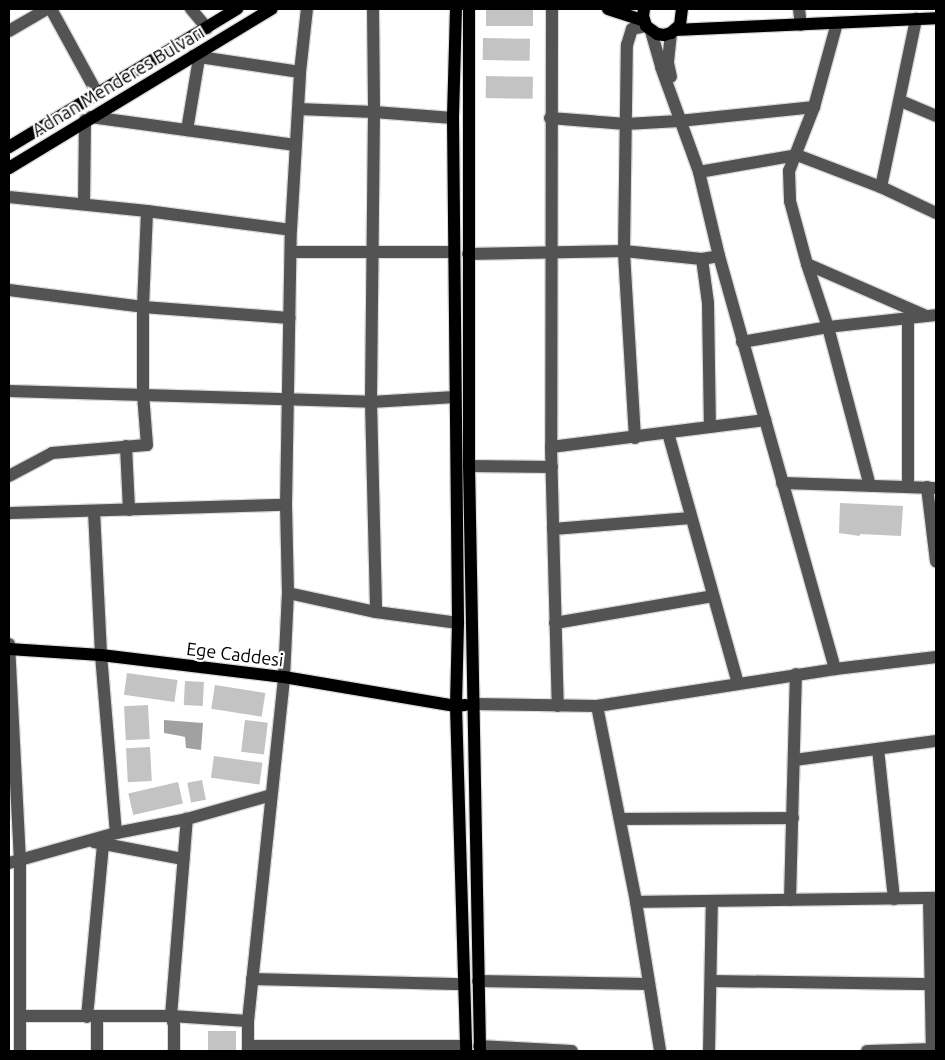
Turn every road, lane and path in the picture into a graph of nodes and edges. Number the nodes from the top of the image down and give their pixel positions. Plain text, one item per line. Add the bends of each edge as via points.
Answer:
1 (47, 9) edge
2 (52, 9) edge
3 (191, 9) edge
4 (237, 9) edge
5 (272, 9) edge
6 (307, 9) edge
7 (373, 9) edge
8 (456, 9) edge
9 (469, 9) edge
10 (552, 9) edge
11 (608, 9) edge
12 (682, 9) edge
13 (800, 9) edge
14 (936, 18) edge
15 (916, 19) junction
16 (647, 22) edge
17 (837, 23) junction
18 (801, 26) junction
19 (207, 28) junction
20 (9, 31) edge
21 (673, 32) junction
22 (196, 57) junction
23 (300, 72) junction
24 (97, 93) junction
25 (901, 101) junction
26 (814, 107) junction
27 (298, 109) junction
28 (374, 112) junction
29 (936, 116) edge
30 (88, 118) junction
31 (453, 118) junction
32 (550, 118) junction
33 (679, 121) junction
34 (626, 124) junction
35 (187, 130) junction
36 (295, 145) junction
37 (9, 147) edge
38 (797, 155) junction
39 (9, 168) edge
40 (699, 172) junction
41 (881, 187) junction
42 (9, 196) edge
43 (84, 204) junction
44 (147, 211) junction
45 (936, 213) edge
46 (291, 230) junction
47 (624, 251) junction
48 (292, 252) junction
49 (454, 252) junction
50 (372, 253) junction
51 (468, 254) junction
52 (552, 254) junction
53 (719, 256) junction
54 (702, 259) junction
55 (807, 264) junction
56 (9, 290) edge
57 (143, 307) junction
58 (931, 316) edge
59 (290, 318) junction
60 (908, 318) junction
61 (828, 327) junction
62 (742, 342) junction
63 (9, 391) edge
64 (144, 394) junction
65 (455, 396) junction
66 (289, 398) junction
67 (371, 402) junction
68 (764, 420) junction
69 (710, 427) junction
70 (668, 432) junction
71 (635, 438) junction
72 (126, 446) junction
73 (551, 447) junction
74 (469, 466) junction
75 (552, 467) junction
76 (9, 476) edge
77 (782, 484) junction
78 (870, 486) junction
79 (908, 487) junction
80 (932, 487) edge
81 (286, 504) junction
82 (129, 510) junction
83 (94, 511) junction
84 (9, 513) edge
85 (691, 518) junction
86 (554, 529) junction
87 (936, 561) edge
88 (288, 593) junction
89 (713, 596) junction
90 (376, 612) junction
91 (458, 623) junction
92 (554, 623) junction
93 (9, 644) edge
94 (9, 649) edge
95 (101, 655) junction
96 (936, 657) edge
97 (834, 668) junction
98 (796, 674) junction
99 (284, 677) junction
100 (738, 683) junction
101 (475, 704) junction
102 (456, 706) junction
103 (558, 706) junction
104 (597, 706) junction
105 (936, 740) edge
106 (878, 749) junction
107 (795, 760) junction
108 (271, 795) junction
109 (793, 818) junction
110 (187, 819) junction
111 (620, 819) junction
112 (116, 833) junction
113 (89, 841) junction
114 (103, 844) junction
115 (183, 859) junction
116 (14, 861) edge
117 (933, 898) edge
118 (894, 899) junction
119 (790, 900) junction
120 (712, 901) junction
121 (636, 902) junction
122 (252, 979) junction
123 (478, 981) junction
124 (711, 981) junction
125 (464, 984) junction
126 (649, 984) junction
127 (934, 984) edge
128 (20, 1016) junction
129 (171, 1016) junction
130 (92, 1017) junction
131 (248, 1021) junction
132 (248, 1049) edge
133 (466, 1049) edge
134 (479, 1049) edge
135 (933, 1050) edge
136 (20, 1051) edge
137 (97, 1051) edge
138 (174, 1051) edge
139 (572, 1051) edge
140 (660, 1051) edge
141 (709, 1051) edge
142 (867, 1051) edge

1 - 20 street
2 - 24 street
3 - 19 street
4 - 19 main road, Adnan Menderes Bulvarı
5 - 22 main road, Adnan Menderes Bulvarı
6 - 23 street
7 - 28 street
8 - 31 main road
9 - 51 main road
10 - 32 street
11 - 16 main road
12 - 21 main road via 682,20
13 - 18 street
14 - 15 main road
15 - 17 main road
15 - 25 street
16 - 21 main road via 664,35
16 - 33 street
16 - 34 street via 632,29 627,45
17 - 18 main road
17 - 26 street
18 - 21 main road
19 - 24 main road, Adnan Menderes Bulvarı
21 - 33 street via 668,63
22 - 23 street
22 - 30 main road, Adnan Menderes Bulvarı
22 - 35 street
23 - 27 street
24 - 37 main road, Adnan Menderes Bulvarı
25 - 29 street
25 - 41 street
26 - 33 street
26 - 38 street
27 - 28 street
27 - 36 street
28 - 31 street
28 - 50 street
30 - 35 street
30 - 39 main road, Adnan Menderes Bulvarı
30 - 43 street
31 - 49 main road
32 - 34 street
32 - 52 street
33 - 34 street
33 - 40 street
34 - 47 street
35 - 36 street
36 - 46 street
38 - 40 street
38 - 41 street
38 - 55 street via 790,171 790,202
40 - 53 street
41 - 45 street
42 - 43 street
43 - 44 street
44 - 46 street
44 - 57 street
46 - 48 street
47 - 52 street
47 - 54 street
47 - 71 street
48 - 50 street
48 - 59 street
49 - 50 street
49 - 65 main road
50 - 67 street
51 - 52 street
51 - 74 main road
52 - 73 street
53 - 54 street
53 - 62 street
54 - 69 street via 708,303
55 - 58 street
55 - 61 street
56 - 57 street
57 - 59 street
57 - 64 street
58 - 60 street
59 - 66 street
60 - 61 street
60 - 79 street
61 - 62 street
61 - 78 street
62 - 68 street
63 - 64 street
64 - 66 street
64 - 72 street via 147,444
65 - 67 street
65 - 91 main road
66 - 67 street
66 - 81 street
67 - 90 street
68 - 69 street
68 - 77 street
69 - 70 street
70 - 71 street
70 - 85 street
71 - 73 street
72 - 76 street via 52,453
72 - 82 street
73 - 75 street
74 - 75 street
74 - 101 main road
75 - 86 street
77 - 78 street
77 - 97 street
78 - 79 street
79 - 80 street
80 - 87 street
81 - 82 street
81 - 88 street
82 - 83 street
83 - 84 street
83 - 95 street
85 - 86 street
85 - 89 street
86 - 92 street
88 - 90 street
88 - 99 street
89 - 92 street
89 - 100 street
90 - 91 street
91 - 102 main road
92 - 103 street
93 - 94 street
94 - 95 main road, Ege Caddesi
94 - 116 street
95 - 99 main road, Ege Caddesi
95 - 112 street
96 - 97 street
97 - 98 street
98 - 100 street
98 - 107 street
99 - 102 main road, Ege Caddesi
99 - 108 street
100 - 104 street
101 - 102 main road, Ege Caddesi
101 - 103 street
101 - 123 main road
102 - 125 main road
103 - 104 street
104 - 111 street
105 - 106 street
106 - 107 street
106 - 118 street
107 - 109 street
108 - 110 street
108 - 122 street
109 - 111 street
109 - 119 street
110 - 112 street
110 - 115 street
111 - 121 street
112 - 113 street
113 - 114 street
113 - 116 street
114 - 115 street
114 - 130 street
115 - 129 street
116 - 128 street
117 - 118 street
117 - 127 street
118 - 119 street
119 - 120 street
120 - 121 street
120 - 124 street
121 - 126 street
122 - 125 street
122 - 131 street
123 - 126 street
123 - 134 main road
124 - 127 street
124 - 141 street
125 - 133 main road
126 - 140 street
127 - 135 street
128 - 130 street
128 - 136 street
129 - 130 street
129 - 131 street
129 - 138 street
130 - 137 street
131 - 132 street
132 - 133 street
134 - 139 street
135 - 142 street

